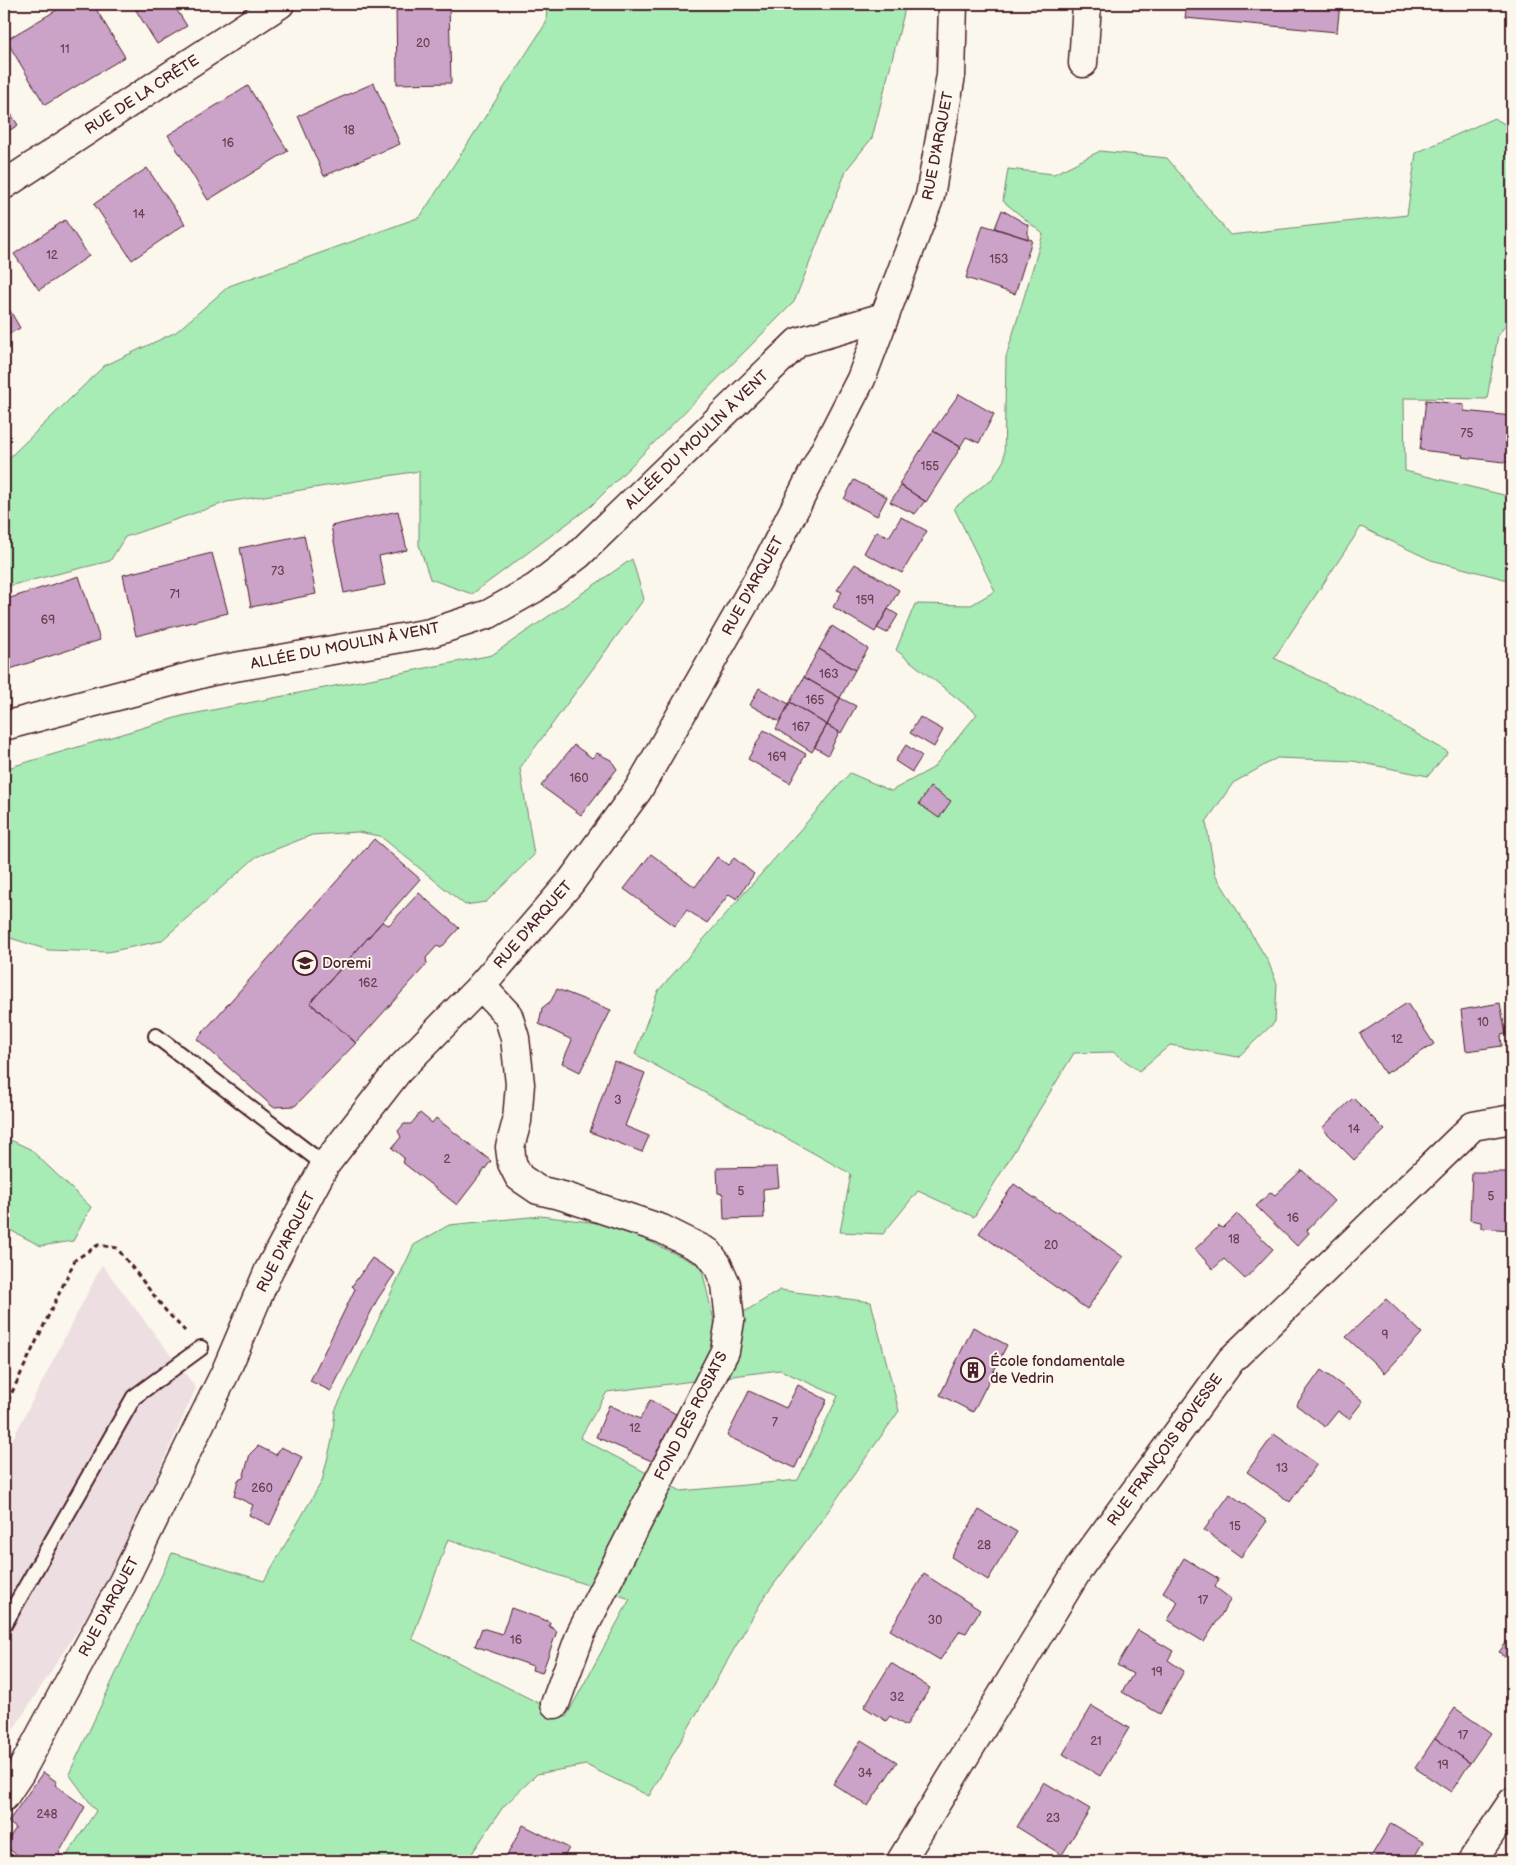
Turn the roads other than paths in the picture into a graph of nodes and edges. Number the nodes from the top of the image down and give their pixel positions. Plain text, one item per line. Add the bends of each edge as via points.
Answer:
1 (280, 4) edge
2 (953, 4) edge
3 (1087, 4) edge
4 (1083, 63) dead end
5 (4, 185) edge
6 (884, 317) junction
7 (4, 726) edge
8 (481, 986) junction
9 (156, 1036) dead end
10 (1512, 1119) edge
11 (325, 1165) junction
12 (201, 1348) road end
13 (4, 1625) edge
14 (555, 1704) dead end
15 (4, 1797) edge
16 (1512, 1802) edge
17 (900, 1861) edge
18 (1472, 1861) edge

1 - 5 street, RUE DE LA CRÊTE
2 - 6 street, RUE D'ARQUET via 951,75 930,196
3 - 4 street
6 - 7 street, ALLÉE DU MOULIN À VENT via 798,342 578,555 535,588 489,614 430,633 212,671
6 - 8 street, RUE D'ARQUET via 861,380 769,560 638,790 570,883
8 - 11 street, RUE D'ARQUET via 398,1071
8 - 14 street, FOND DES ROSIATS via 508,1015 515,1038 520,1084 517,1121 510,1147 512,1163 519,1177 538,1190 662,1229 708,1252 726,1284 730,1322 725,1351 581,1633
9 - 11 lane
10 - 17 street, RUE FRANÇOIS BOVESSE via 1473,1126 1231,1360 1081,1565
11 - 15 street, RUE D'ARQUET via 269,1270 225,1372 122,1584
12 - 13 lane via 134,1397
16 - 18 street

